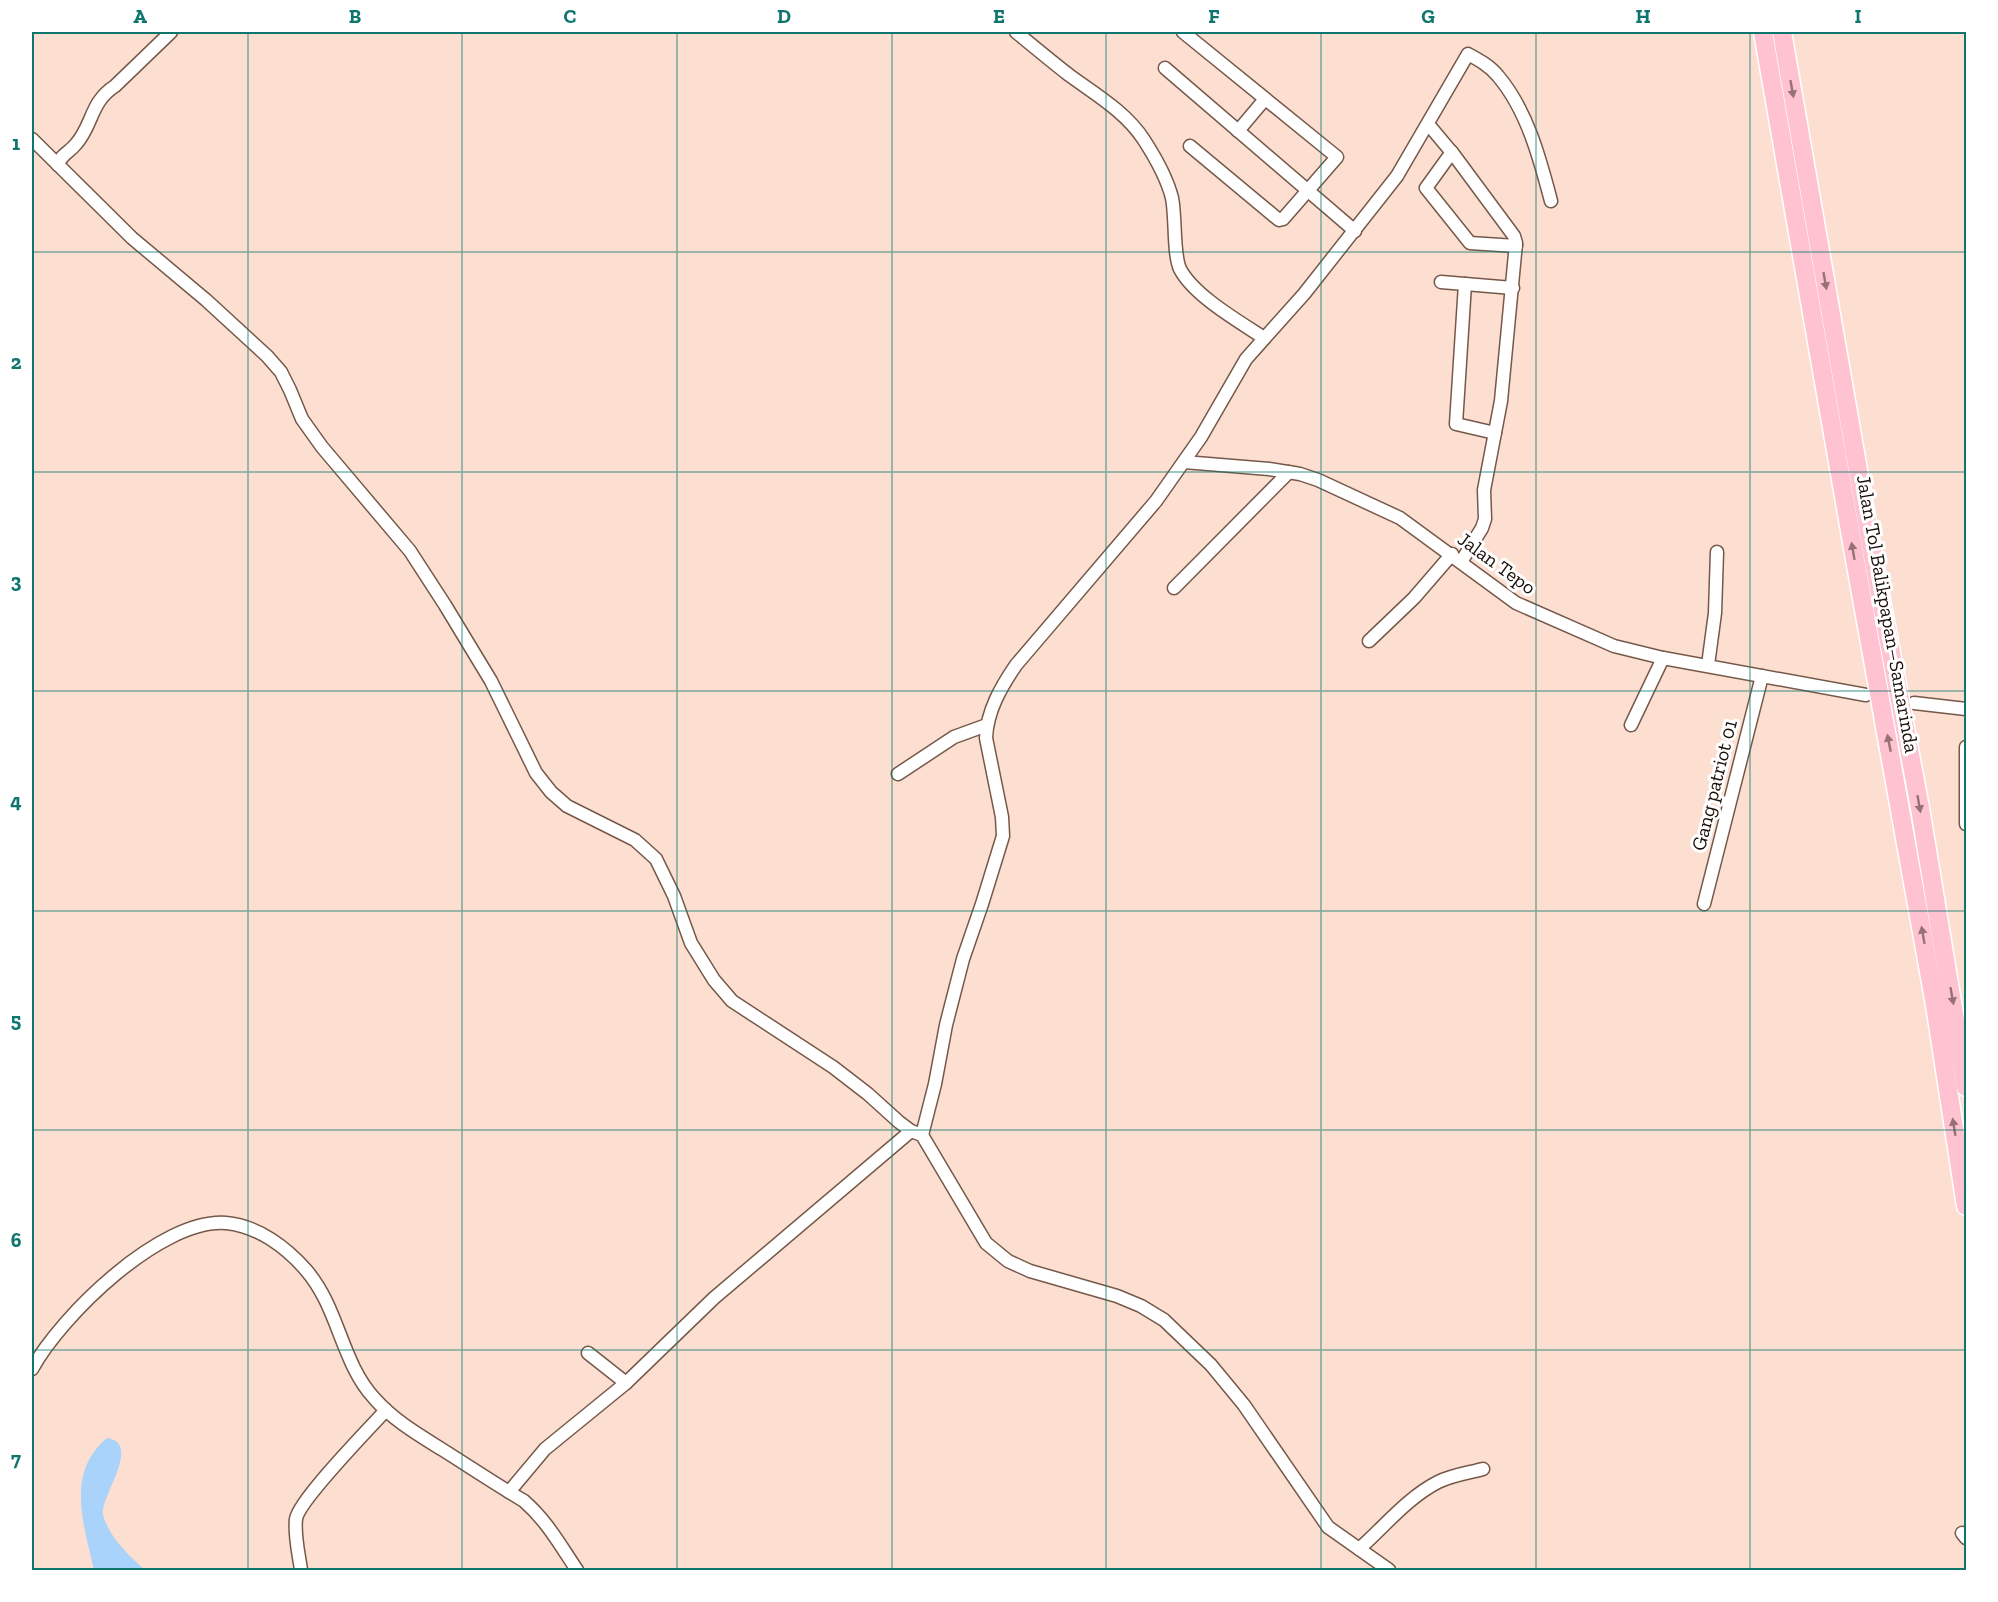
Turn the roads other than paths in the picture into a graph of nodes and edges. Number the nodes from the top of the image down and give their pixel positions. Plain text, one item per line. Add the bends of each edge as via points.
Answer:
1 (171, 32) edge
2 (1016, 32) edge
3 (1183, 32) edge
4 (1763, 32) edge
5 (1782, 32) edge
6 (1165, 68) dead end
7 (1265, 99) junction
8 (1428, 124) junction
9 (1238, 131) junction
10 (32, 139) edge
11 (1190, 146) dead end
12 (1452, 152) junction
13 (58, 165) junction
14 (1309, 191) junction
15 (1551, 201) dead end
16 (1355, 231) junction
17 (1516, 246) junction
18 (1441, 282) dead end
19 (1465, 284) junction
20 (1513, 288) junction
21 (1263, 339) junction
22 (1495, 433) junction
23 (1184, 462) junction
24 (1289, 472) junction
25 (1717, 552) dead end
26 (1456, 558) junction
27 (1174, 588) dead end
28 (1369, 641) dead end
29 (1663, 658) junction
30 (1708, 665) junction
31 (1762, 676) junction
32 (1866, 695) dead end
33 (1914, 703) dead end
34 (1966, 709) edge
35 (987, 725) junction
36 (1631, 725) dead end
37 (1966, 747) edge
38 (898, 774) dead end
39 (1966, 824) edge
40 (1704, 904) dead end
41 (1966, 1087) edge
42 (917, 1133) junction
43 (1966, 1206) edge
44 (588, 1353) dead end
45 (32, 1369) edge
46 (626, 1383) junction
47 (386, 1410) junction
48 (1483, 1469) dead end
49 (509, 1492) junction
50 (1359, 1549) junction
51 (301, 1570) edge
52 (577, 1570) edge
53 (1389, 1570) edge

1 - 13 street via 105,93 77,144 63,154
2 - 21 street via 1107,101 1143,139 1172,197 1180,269 1191,284
3 - 7 street
43 -> 4 highway, Jalan Tol Balikpapan–Samarinda via 1929,971
5 -> 41 highway, Jalan Tol Balikpapan–Samarinda
6 - 9 street
7 - 9 street
7 - 14 street via 1337,158
8 - 12 street
8 - 15 street via 1468,54 1486,65 1498,76 1533,138
8 - 16 street via 1397,176
9 - 14 street
10 - 13 street
11 - 14 street via 1276,219 1283,219
12 - 17 street via 1514,236
12 - 17 street via 1426,188 1470,243
13 - 42 street via 132,238 206,300 281,372 302,419 410,551 445,605 491,681 536,773 567,806 635,840 656,859 691,943 720,987 732,1000 833,1067
14 - 16 street
16 - 21 street
17 - 20 street
18 - 19 street
19 - 20 street
19 - 22 street via 1456,424
20 - 22 street
21 - 23 street via 1246,358
22 - 26 street via 1484,490 1485,519
23 - 24 street, Jalan Tepo
23 - 35 street via 1156,501 1016,665 1000,688
24 - 26 street, Jalan Tepo via 1318,480 1393,514
24 - 27 street
25 - 30 street
26 - 28 street
26 - 29 street, Jalan Tepo via 1533,612 1614,646
29 - 30 street, Jalan Tepo
29 - 36 street
30 - 31 street, Jalan Tepo
31 - 32 street, Jalan Tepo
31 - 40 street, Gang patriot 01
33 - 34 street
35 - 38 street via 954,737
35 - 42 street via 1003,836 963,959 935,1083
37 - 39 street
42 - 46 street via 714,1298
42 - 50 street via 986,1243 1008,1261 1117,1296 1164,1320 1203,1357 1244,1405 1323,1521
44 - 46 street
45 - 47 street via 57,1331 123,1268 180,1233 223,1223 244,1226 275,1241 306,1270 321,1291 362,1383
46 - 49 street via 544,1449
47 - 49 street
47 - 51 street via 301,1508 296,1518
48 - 50 street via 1453,1476 1426,1489
49 - 52 street via 539,1514
50 - 53 street

